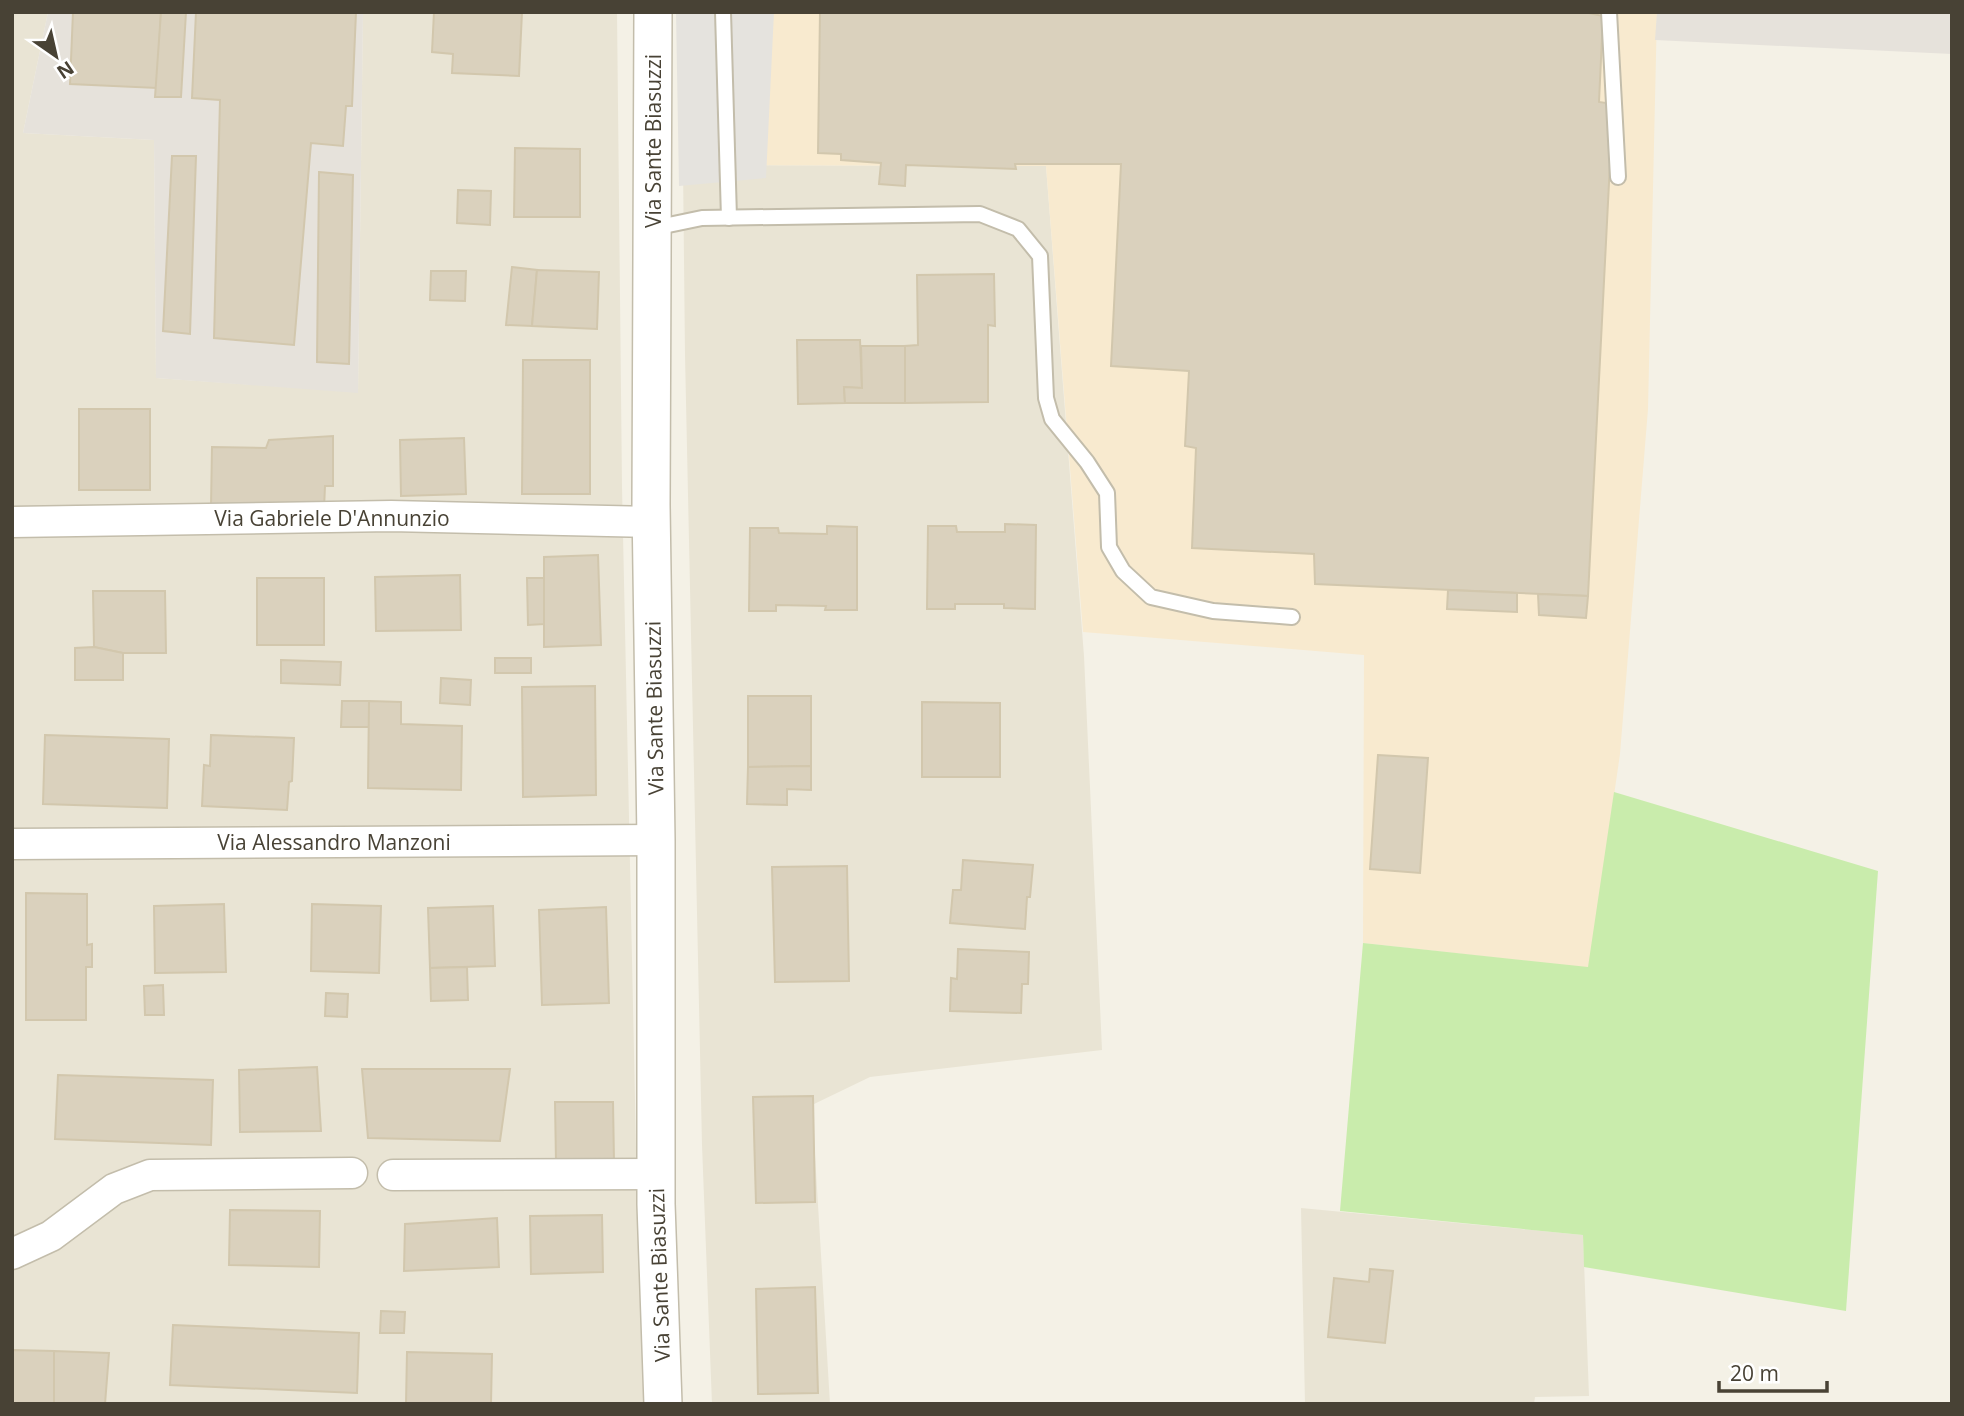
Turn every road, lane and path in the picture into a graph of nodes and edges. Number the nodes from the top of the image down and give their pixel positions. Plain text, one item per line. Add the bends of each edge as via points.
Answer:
1 (653, 12) edge
2 (723, 12) edge
3 (1609, 12) edge
4 (1618, 177) dead end
5 (729, 218) junction
6 (653, 229) junction
7 (12, 522) edge
8 (652, 522) junction
9 (1292, 617) dead end
10 (656, 840) junction
11 (12, 844) edge
12 (352, 1173) dead end
13 (656, 1174) junction
14 (393, 1175) dead end
15 (12, 1254) edge
16 (663, 1404) edge

1 - 6 street, Via Sante Biasuzzi
2 - 5 lane
3 - 4 lane
5 - 6 lane via 702,218
5 - 9 lane via 979,215 1018,229 1040,256 1046,398 1052,419 1107,493 1109,547 1123,571 1151,597 1213,611
6 - 8 street, Via Sante Biasuzzi
7 - 8 street, Via Gabriele D'Annunzio via 391,516
8 - 10 street, Via Sante Biasuzzi
10 - 11 street, Via Alessandro Manzoni
10 - 13 street, Via Sante Biasuzzi
12 - 15 street via 149,1175 114,1189 51,1236
13 - 14 street
13 - 16 street, Via Sante Biasuzzi

